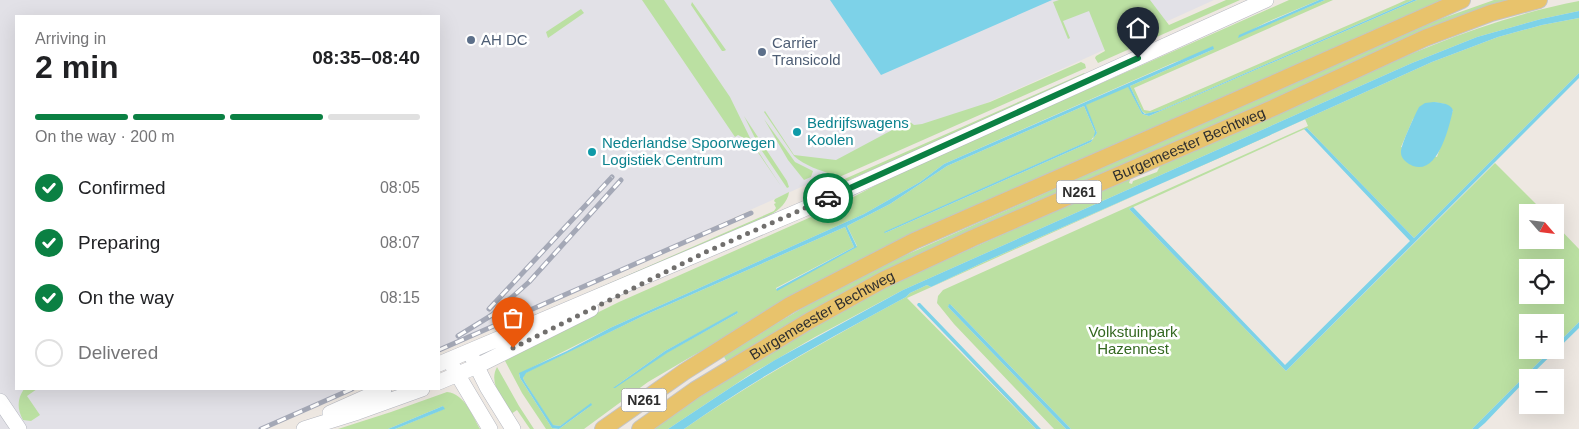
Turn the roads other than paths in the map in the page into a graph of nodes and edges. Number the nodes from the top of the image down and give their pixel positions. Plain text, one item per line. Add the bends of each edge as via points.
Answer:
1 (1266, 0) edge
2 (1462, 0) edge
3 (1540, 0) edge
4 (706, 252) junction
5 (469, 350) junction
6 (444, 362) edge
7 (477, 366) junction
8 (456, 375) junction
9 (440, 382) edge
10 (382, 390) edge
11 (419, 390) edge
12 (0, 401) edge
13 (19, 429) edge
14 (297, 429) edge
15 (304, 429) edge
16 (490, 429) edge
17 (513, 429) edge
18 (603, 429) edge
19 (640, 429) edge

1 - 4 street
2 - 18 main road, Burgemeester Bechtweg / N261 via 914,241 790,305 684,372
3 - 19 main road, Burgemeester Bechtweg / N261 via 1491,13 1425,38 883,280 695,390
4 - 5 street
4 - 7 street
5 - 6 street
5 - 7 street
6 - 8 street
7 - 8 street
7 - 17 street
8 - 9 street
8 - 16 street
10 - 14 street
11 - 15 street
12 - 13 street

